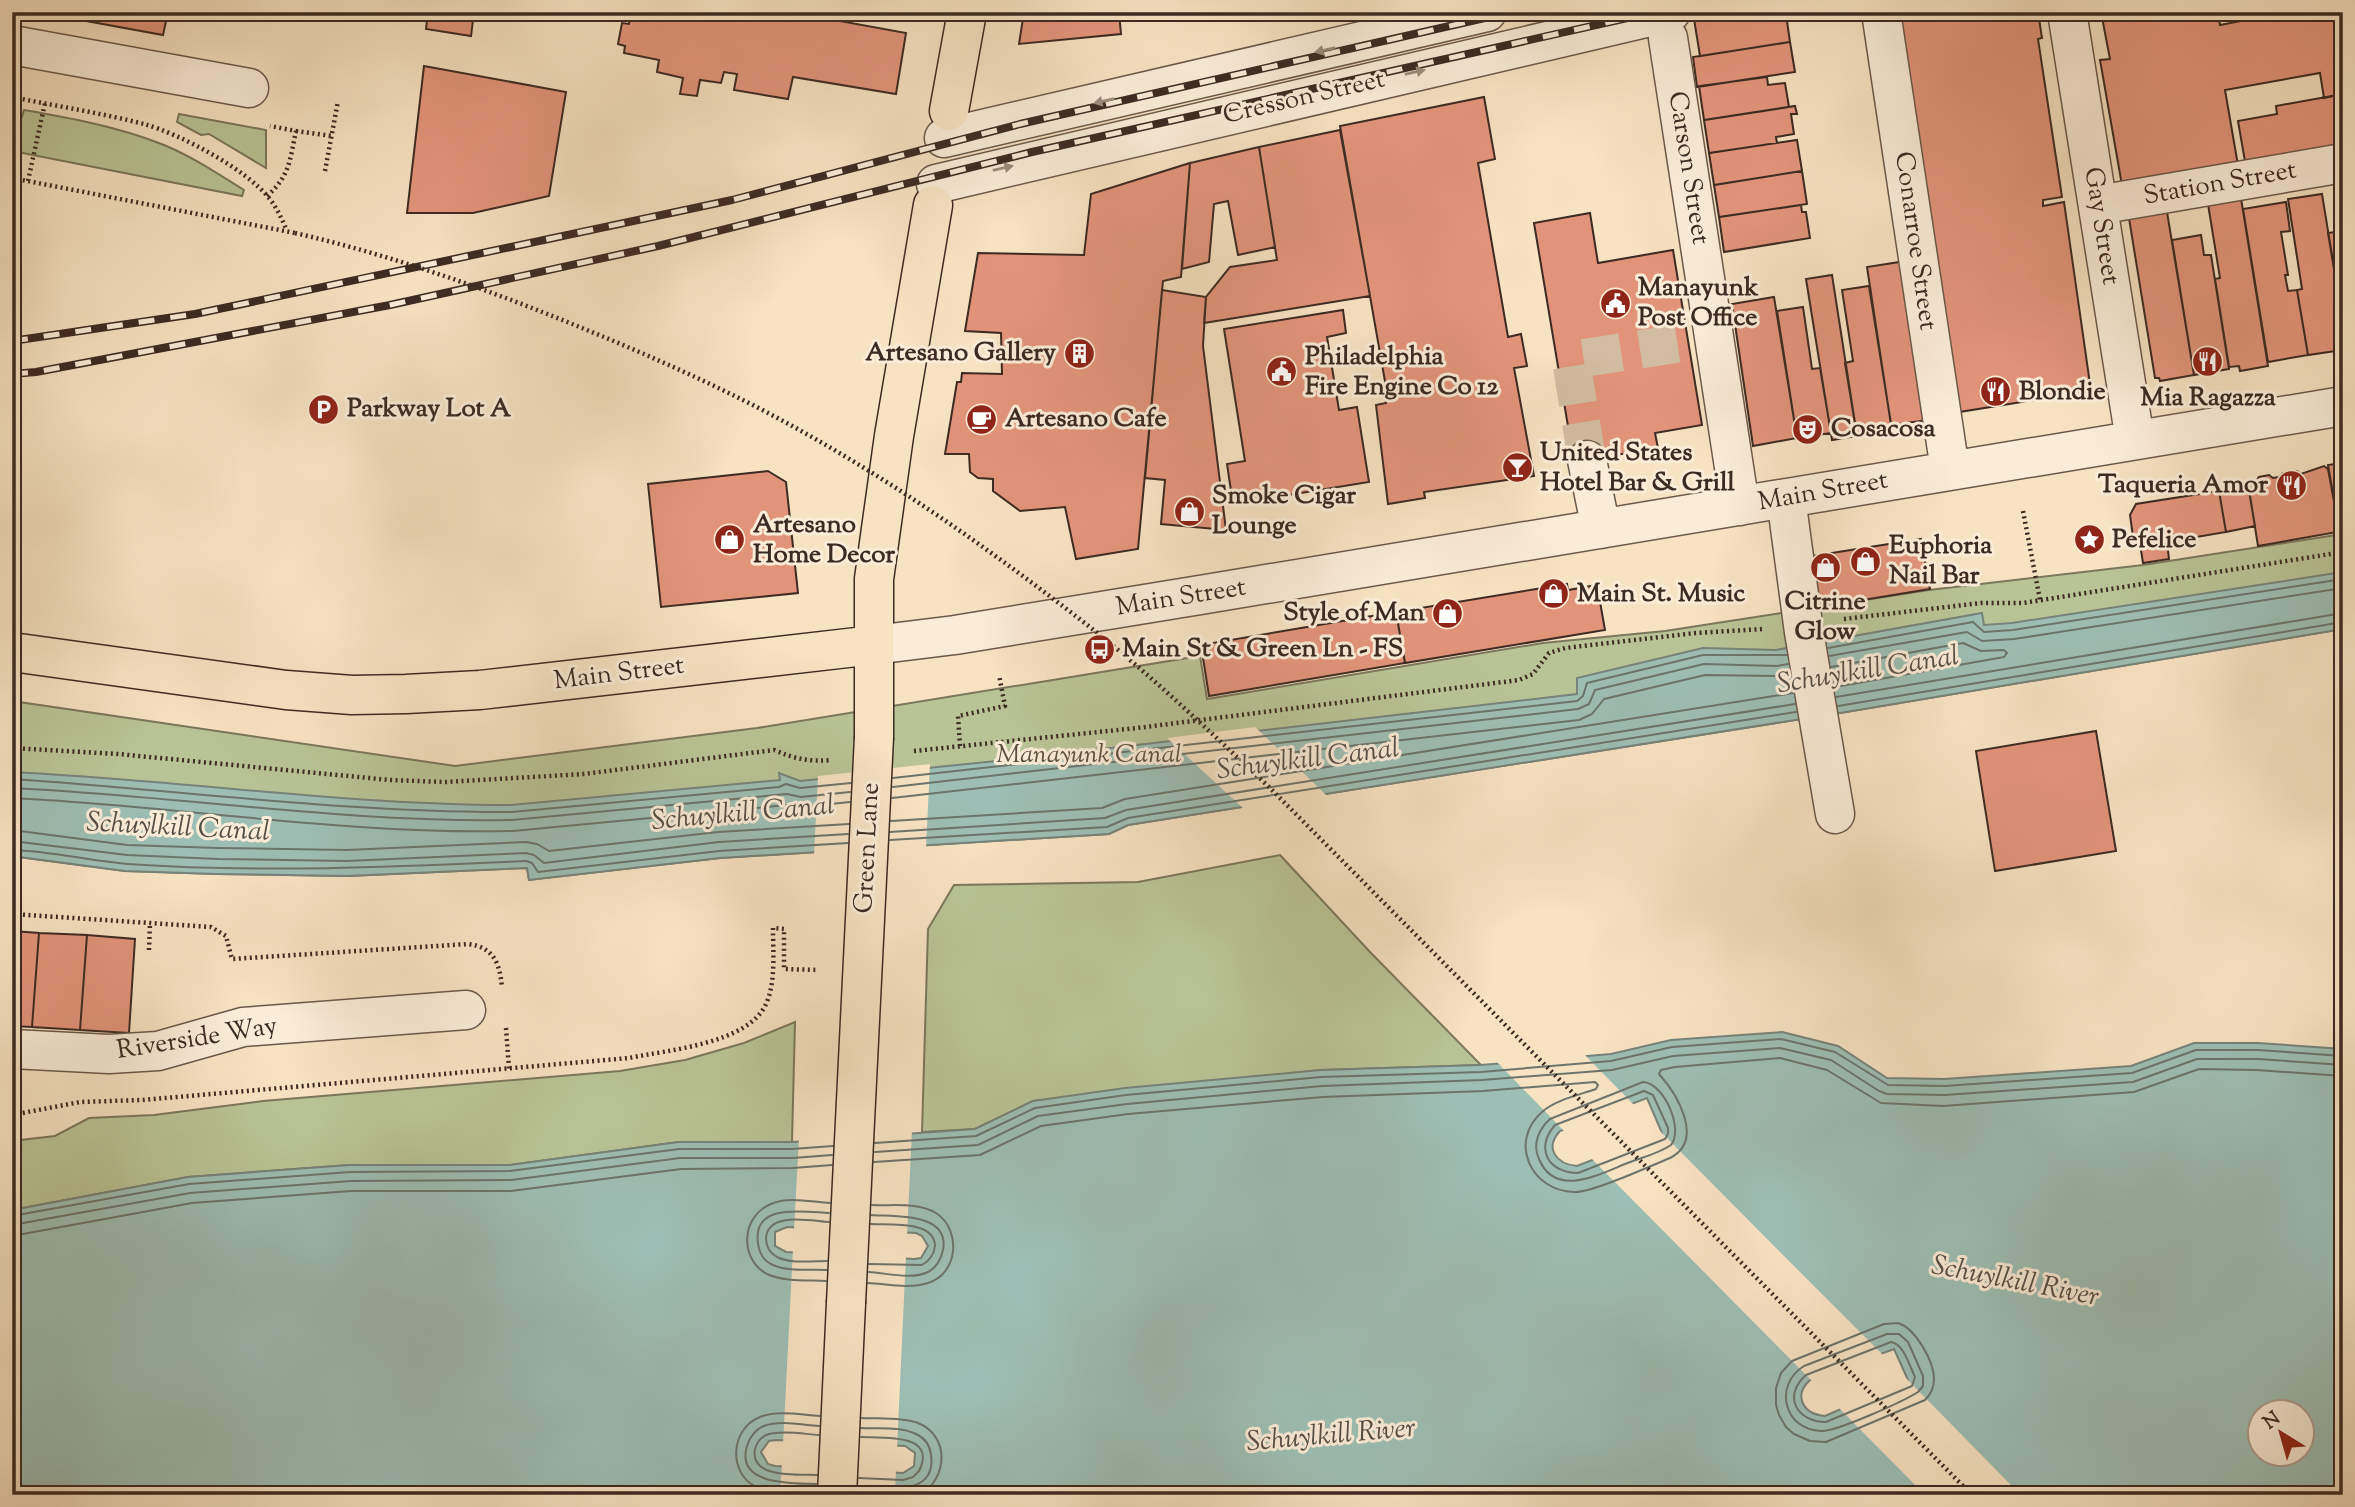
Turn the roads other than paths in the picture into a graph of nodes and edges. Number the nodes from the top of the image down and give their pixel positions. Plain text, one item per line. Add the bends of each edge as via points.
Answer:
1 (967, 12) edge
2 (1487, 12) edge
3 (1881, 12) edge
4 (2067, 12) edge
5 (1669, 25) edge
6 (12, 46) edge
7 (249, 88) dead end
8 (946, 125) joint
9 (2343, 163) edge
10 (935, 195) joint
11 (2098, 205) junction
12 (2343, 406) edge
13 (2135, 440) junction
14 (1587, 460) tunnel mouth
15 (1950, 470) junction
16 (1786, 498) junction
17 (1740, 506) junction
18 (1601, 529) junction
19 (874, 645) junction
20 (12, 652) edge
21 (1835, 814) dead end
22 (466, 1010) dead end
23 (12, 1049) edge
24 (837, 1495) edge

1 - 8 main road
2 -> 8 street, Cresson Street
3 - 15 street, Conarroe Street
4 - 11 street, Gay Street
10 -> 5 street, Cresson Street
5 - 17 street, Carson Street via 1701,340
6 - 7 street
9 - 11 street, Station Street
10 - 19 main road, Green Lane via 880,531
11 - 13 street, Gay Street
12 - 13 street, Main Street
13 - 15 street, Main Street
14 - 18 street
15 - 16 street, Main Street
16 - 17 street, Main Street
16 - 21 street
17 - 18 street, Main Street
18 - 19 street, Main Street
19 - 20 main road, Main Street via 480,690 352,695
19 - 24 main road, Green Lane, bridge via 890,744
22 - 23 street, Riverside Way via 243,1027 158,1051 109,1054

